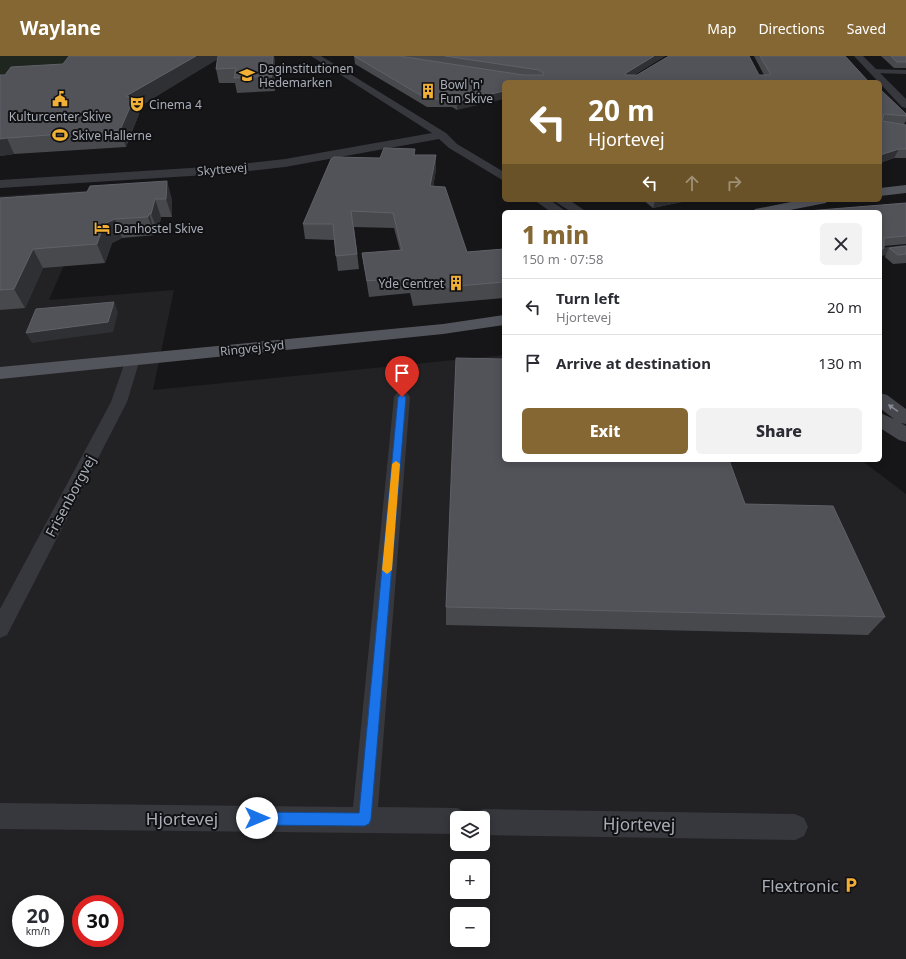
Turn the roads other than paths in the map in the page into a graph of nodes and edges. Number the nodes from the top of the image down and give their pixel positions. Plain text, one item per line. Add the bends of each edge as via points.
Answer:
1 (315, 56) edge
2 (858, 56) edge
3 (874, 71) junction
4 (906, 72) edge
5 (906, 105) edge
6 (442, 135) junction
7 (502, 165) edge
8 (502, 176) edge
9 (0, 184) edge
10 (906, 189) edge
11 (882, 192) edge
12 (544, 202) edge
13 (563, 202) edge
14 (811, 202) edge
15 (557, 210) edge
16 (577, 210) edge
17 (770, 210) edge
18 (906, 249) edge
19 (882, 252) edge
20 (502, 320) edge
21 (133, 360) junction
22 (0, 373) edge
23 (402, 397) dead end
24 (882, 400) edge
25 (906, 418) edge
26 (882, 420) edge
27 (906, 435) edge
28 (0, 629) edge
29 (0, 816) edge
30 (364, 819) junction
31 (450, 821) edge
32 (490, 822) edge
33 (794, 827) dead end

1 - 6 street
2 - 3 street
3 - 4 street
3 - 5 street
6 - 7 street via 464,143
6 - 8 street via 454,146
6 - 9 street, Skyttevej via 285,163 222,170
10 - 11 main road
12 - 15 street
13 - 16 street
14 - 17 main road
18 - 19 street
20 - 21 main road, Ringvej Syd via 443,329
21 - 22 main road, Ringvej Syd
21 - 28 street, Frisenborgvej via 119,402
23 - 30 street
25 -> 24 main road
26 - 27 main road
29 - 30 street, Hjortevej
30 - 31 street, Hjortevej
32 - 33 street, Hjortevej

